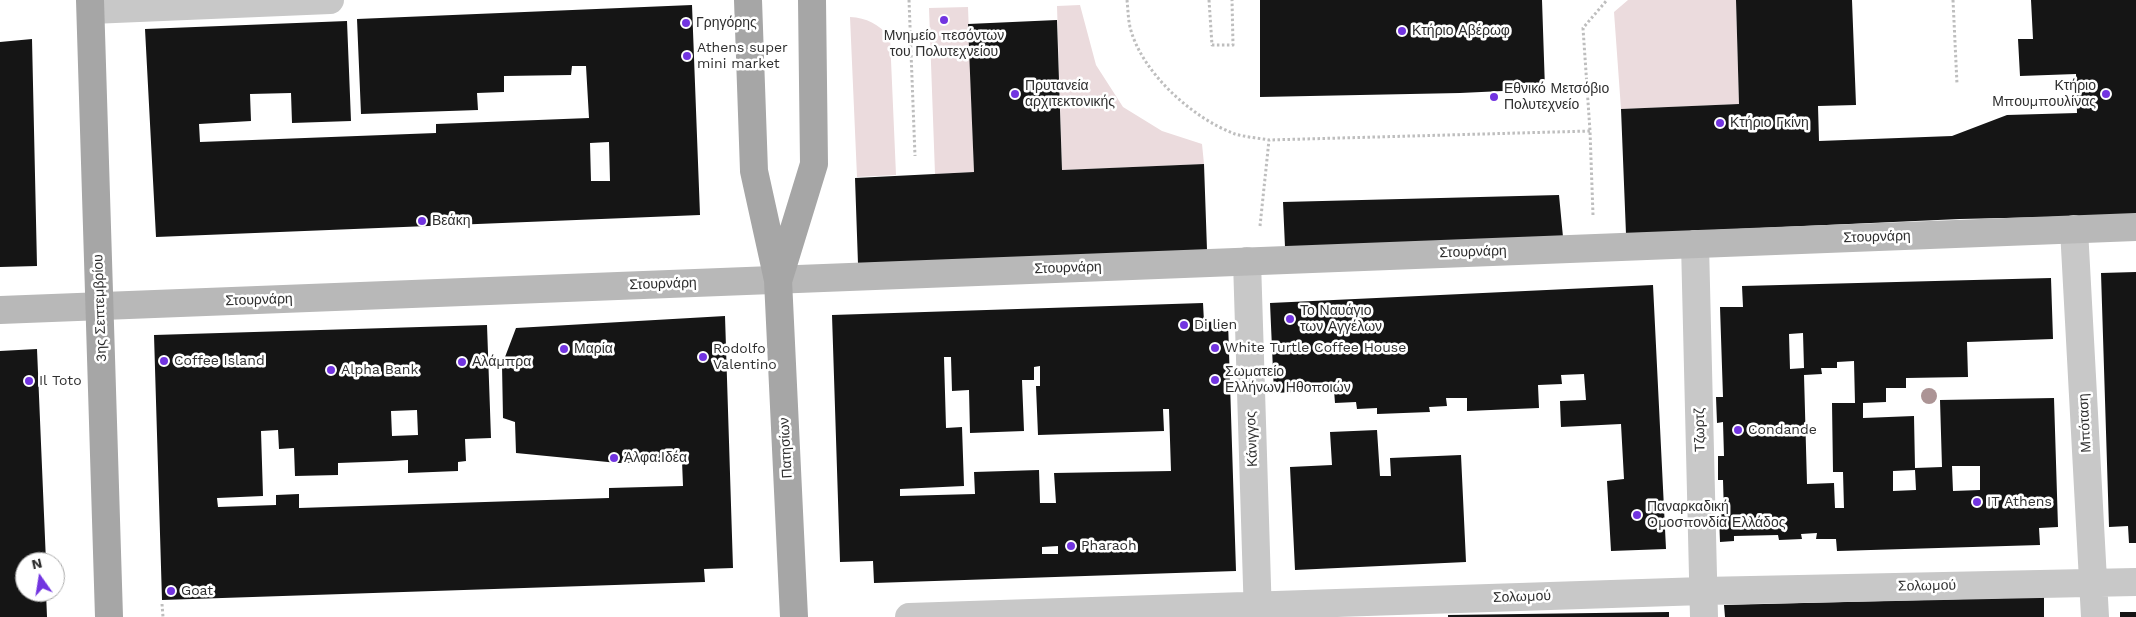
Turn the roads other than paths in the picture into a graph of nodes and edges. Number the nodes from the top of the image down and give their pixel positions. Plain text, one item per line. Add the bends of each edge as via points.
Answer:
1 (330, 0) edge
2 (748, 0) edge
3 (812, 0) edge
4 (90, 5) edge
5 (2136, 227) edge
6 (2074, 229) junction
7 (1695, 244) junction
8 (1260, 261) junction
9 (778, 280) junction
10 (100, 306) junction
11 (0, 310) edge
12 (2094, 582) junction
13 (2136, 582) edge
14 (1704, 604) edge
15 (1258, 611) edge
16 (109, 617) edge
17 (794, 617) edge
18 (909, 617) edge
19 (2095, 617) edge

1 - 4 street
2 - 9 main road, Πατησίων via 754,171
3 - 9 main road, Πατησίων via 814,164
4 - 10 main road, 3ης Σεπτεμβρίου
5 - 6 street, Στουρνάρη
6 - 7 street, Στουρνάρη
6 - 12 street, Μπόταση
7 - 8 street, Στουρνάρη
7 - 14 street, Τζωρτζ
8 - 9 street, Στουρνάρη
8 - 15 street, Κάνιγγος
9 - 10 street, Στουρνάρη
9 - 17 main road, Πατησίων
10 - 11 street, Στουρνάρη
10 - 16 main road, 3ης Σεπτεμβρίου
12 - 13 street, Σολωμού
12 - 14 street, Σολωμού
12 - 19 street, Μπόταση
14 - 15 street, Σολωμού
15 - 18 street, Σολωμού

